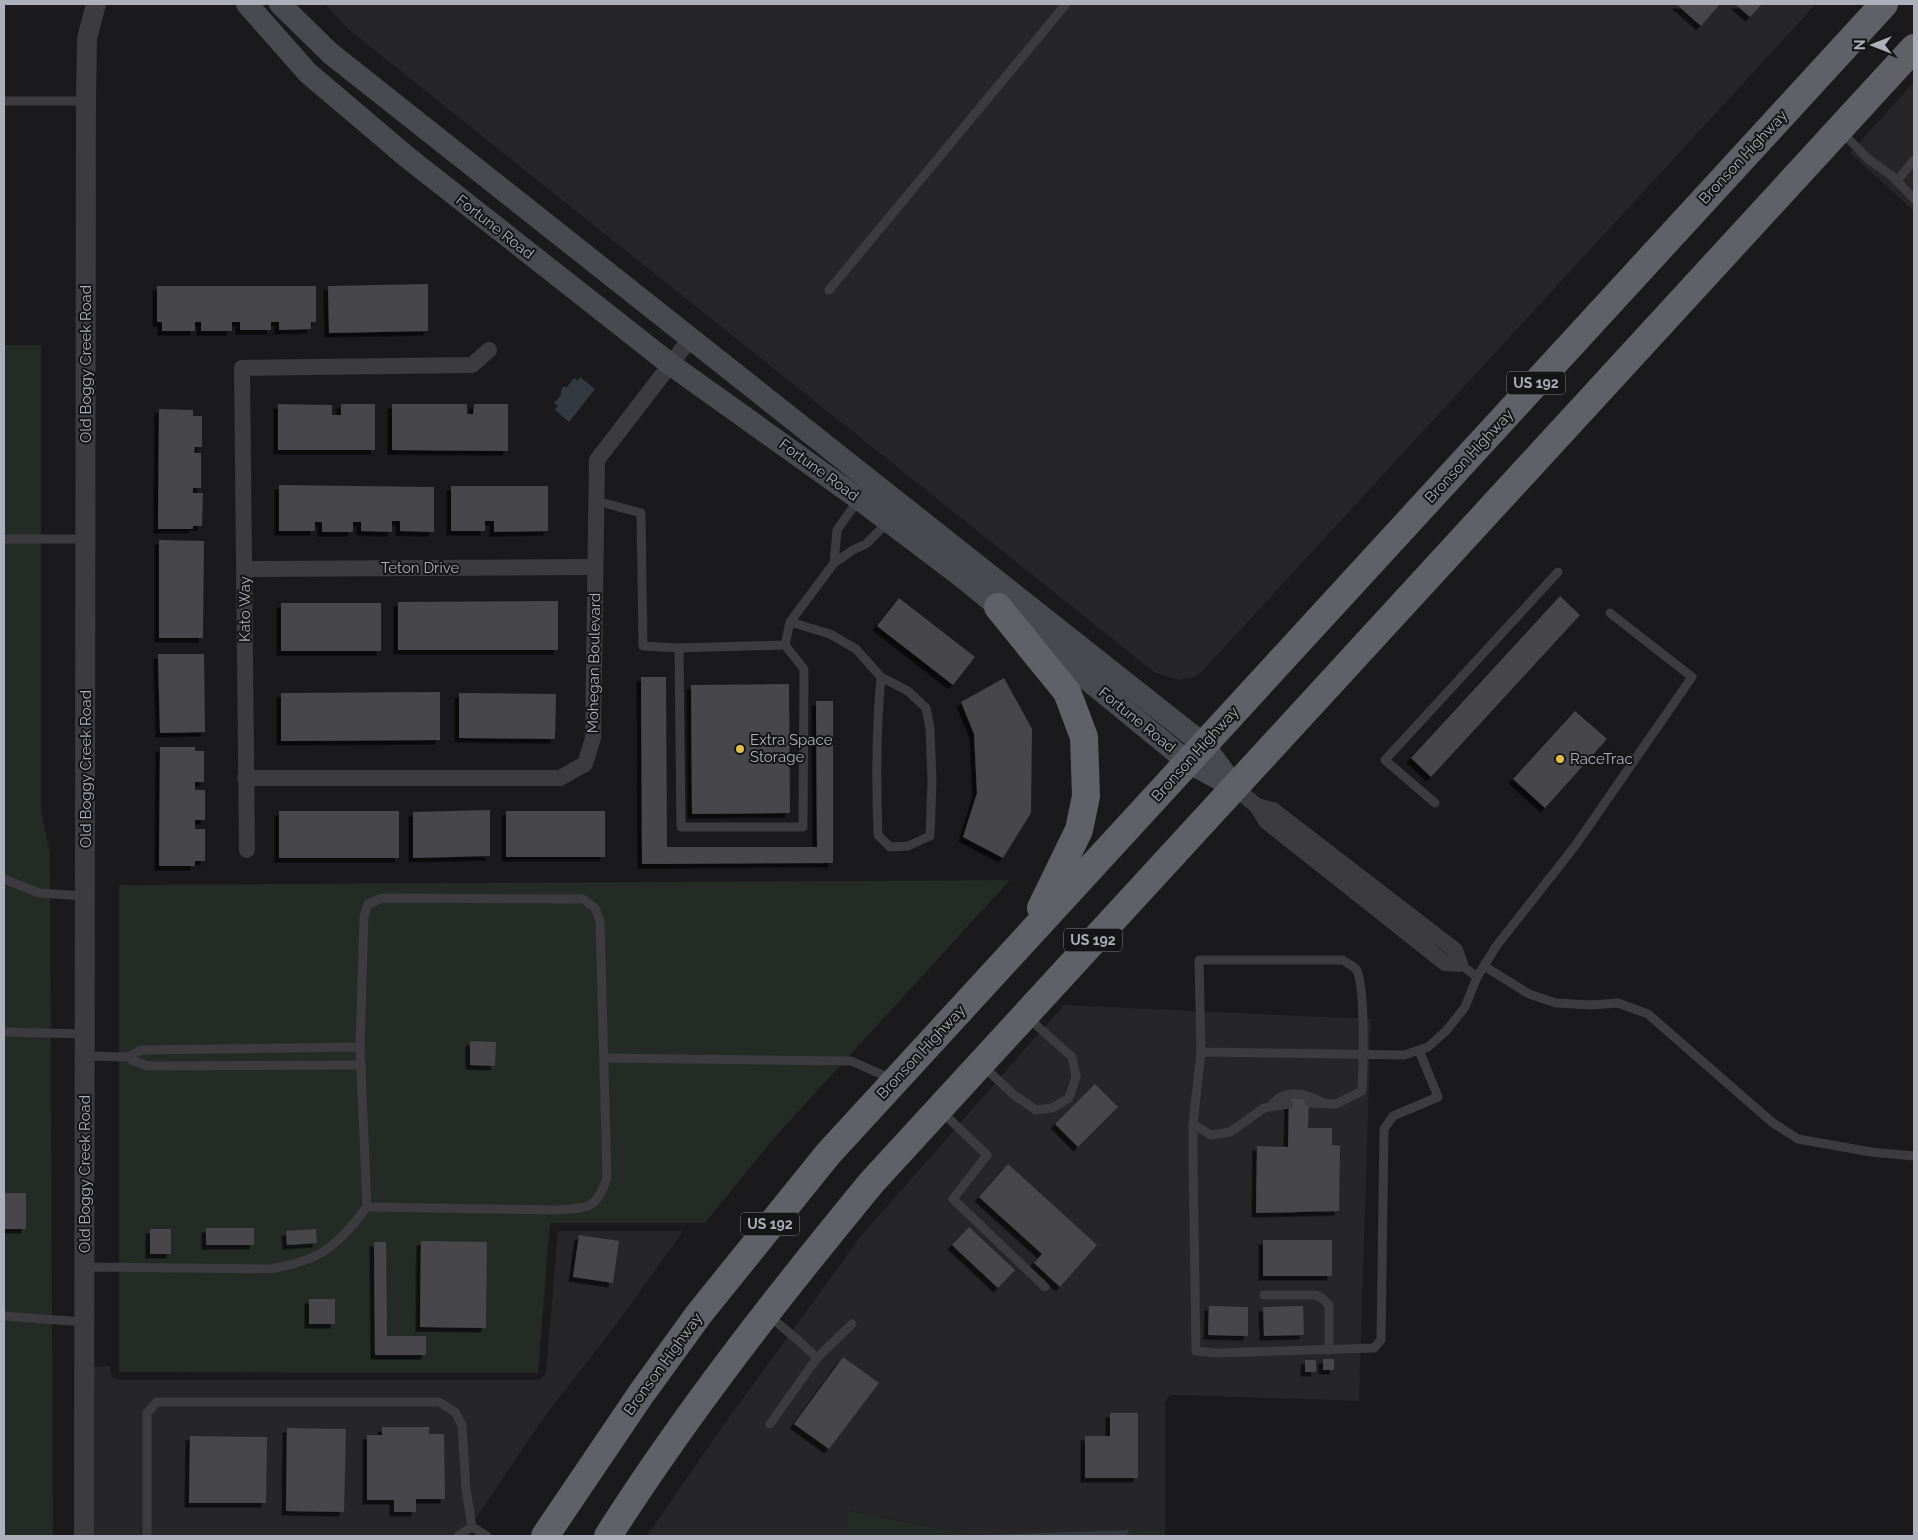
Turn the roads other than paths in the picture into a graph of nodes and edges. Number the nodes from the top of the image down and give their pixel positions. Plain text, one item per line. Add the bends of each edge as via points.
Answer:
1 (96, 4) edge
2 (247, 4) edge
3 (280, 4) edge
4 (1066, 4) edge
5 (1884, 4) edge
6 (1914, 48) edge
7 (4, 101) edge
8 (86, 101) junction
9 (1840, 129) junction
10 (1914, 160) edge
11 (1897, 181) junction
12 (1914, 199) edge
13 (829, 290) dead end
14 (690, 339) junction
15 (489, 350) dead end
16 (670, 364) junction
17 (859, 499) junction
18 (597, 502) junction
19 (888, 521) junction
20 (4, 539) edge
21 (86, 539) junction
22 (834, 563) junction
23 (595, 567) junction
24 (245, 568) junction
25 (1558, 572) dead end
26 (998, 607) junction
27 (1610, 613) dead end
28 (790, 622) junction
29 (785, 645) junction
30 (679, 648) junction
31 (882, 677) junction
32 (1195, 753) junction
33 (245, 778) junction
34 (1234, 787) junction
35 (1435, 803) dead end
36 (246, 850) dead end
37 (4, 879) edge
38 (86, 896) junction
39 (1027, 937) junction
40 (1460, 964) joint
41 (1484, 966) junction
42 (1476, 977) junction
43 (1024, 1015) junction
44 (4, 1032) edge
45 (85, 1034) junction
46 (360, 1047) junction
47 (1419, 1050) junction
48 (1200, 1052) junction
49 (1364, 1054) junction
50 (85, 1056) junction
51 (129, 1057) junction
52 (604, 1058) junction
53 (980, 1063) junction
54 (362, 1065) junction
55 (895, 1080) junction
56 (1309, 1103) dead end
57 (1324, 1103) junction
58 (1289, 1104) dead end
59 (1271, 1106) junction
60 (938, 1108) junction
61 (1194, 1124) junction
62 (1914, 1156) edge
63 (367, 1208) junction
64 (84, 1267) junction
65 (1044, 1287) dead end
66 (1264, 1295) dead end
67 (766, 1313) junction
68 (4, 1316) edge
69 (84, 1322) junction
70 (852, 1324) dead end
71 (1329, 1350) junction
72 (817, 1358) junction
73 (770, 1424) dead end
74 (472, 1528) junction
75 (84, 1536) edge
76 (147, 1536) edge
77 (458, 1536) edge
78 (487, 1536) edge
79 (545, 1536) edge
80 (608, 1536) edge

1 - 8 street, Old Boggy Creek Road via 87,40
2 - 16 main road, Fortune Road via 308,73 407,157
3 - 14 main road, Fortune Road via 330,53
4 - 13 lane
5 - 32 highway, Bronson Highway / US 192
6 - 9 highway, US 192
7 - 8 lane
8 - 21 street, Old Boggy Creek Road
9 - 11 lane via 1868,159
9 - 34 highway, US 192
10 - 11 lane
11 - 12 lane
14 - 16 street, Mohegan Boulevard
14 - 32 main road, Fortune Road
15 - 24 street, Kato Way via 472,365 242,368
16 - 17 main road, Fortune Road
16 - 18 street, Mohegan Boulevard via 597,460
17 - 19 main road, Fortune Road
17 - 22 lane via 837,530
18 - 23 street, Mohegan Boulevard
18 - 30 lane via 641,514 643,646
19 - 22 lane via 866,544
19 - 26 main road, Fortune Road
20 - 21 lane
21 - 38 street, Old Boggy Creek Road
22 - 28 lane
23 - 24 street, Teton Drive
23 - 33 street, Mohegan Boulevard via 593,738 585,764 560,778
24 - 33 street, Kato Way
25 - 35 lane via 1385,760
26 - 32 main road, Fortune Road
26 - 39 highway via 1067,692 1084,737 1086,796 1079,830
27 - 41 lane via 1692,677 1575,846
28 - 29 lane
28 - 31 lane via 830,634 856,649
29 - 30 lane
29 - 30 lane via 804,669 803,827 681,827
31 - 31 lane via 876,787 878,834 890,847 908,846 930,836 930,728 926,708 908,692
32 - 34 main road, Fortune Road
32 - 39 highway, Bronson Highway / US 192
33 - 36 street, Kato Way
34 - 40 street via 1258,806 1273,810 1455,950
34 - 43 highway, US 192
37 - 38 lane via 39,894
38 - 45 street, Old Boggy Creek Road
39 - 55 highway, Bronson Highway / US 192
40 - 42 lane
41 - 42 lane
41 - 62 lane via 1529,994 1556,1003 1618,1003 1648,1014 1773,1123 1798,1139
42 - 47 lane via 1465,1006 1446,1031 1428,1048
43 - 53 highway, US 192
43 - 53 lane via 1072,1057 1076,1077 1069,1098 1052,1108 1036,1110 1014,1095
44 - 45 lane
45 - 50 street, Old Boggy Creek Road
46 - 51 lane via 141,1050
46 - 52 lane via 364,916 368,904 382,898 583,899 595,908 600,921
46 - 54 lane
47 - 49 lane via 1404,1055
47 - 71 lane via 1438,1097 1393,1116 1384,1129 1381,1340 1374,1348
48 - 49 lane
48 - 49 lane via 1199,960 1343,960 1356,970 1360,983
48 - 61 lane
49 - 57 lane via 1362,1090 1336,1104
50 - 51 lane
50 - 64 street, Old Boggy Creek Road
51 - 54 lane via 148,1066
52 - 55 lane via 851,1060
52 - 63 lane via 607,1178 600,1196 587,1208
53 - 60 highway, US 192
54 - 63 lane
55 - 79 highway, Bronson Highway / US 192 via 828,1154 699,1314
56 - 57 lane
57 - 59 lane via 1308,1094 1283,1094
58 - 59 lane
59 - 61 lane via 1230,1132 1210,1135
60 - 65 lane via 987,1155 953,1199
60 - 67 highway, US 192 via 872,1182
61 - 71 lane via 1196,1351
63 - 64 lane via 336,1242 320,1254 293,1265 269,1269
64 - 69 street, Old Boggy Creek Road
66 - 71 lane via 1316,1295 1323,1299 1328,1305
67 - 72 lane
67 - 80 highway, US 192 via 688,1418
68 - 69 lane
69 - 75 street, Old Boggy Creek Road
70 - 72 lane
72 - 73 lane
74 - 76 lane via 462,1425 455,1412 439,1402 157,1402 147,1413
74 - 77 lane
74 - 78 lane

